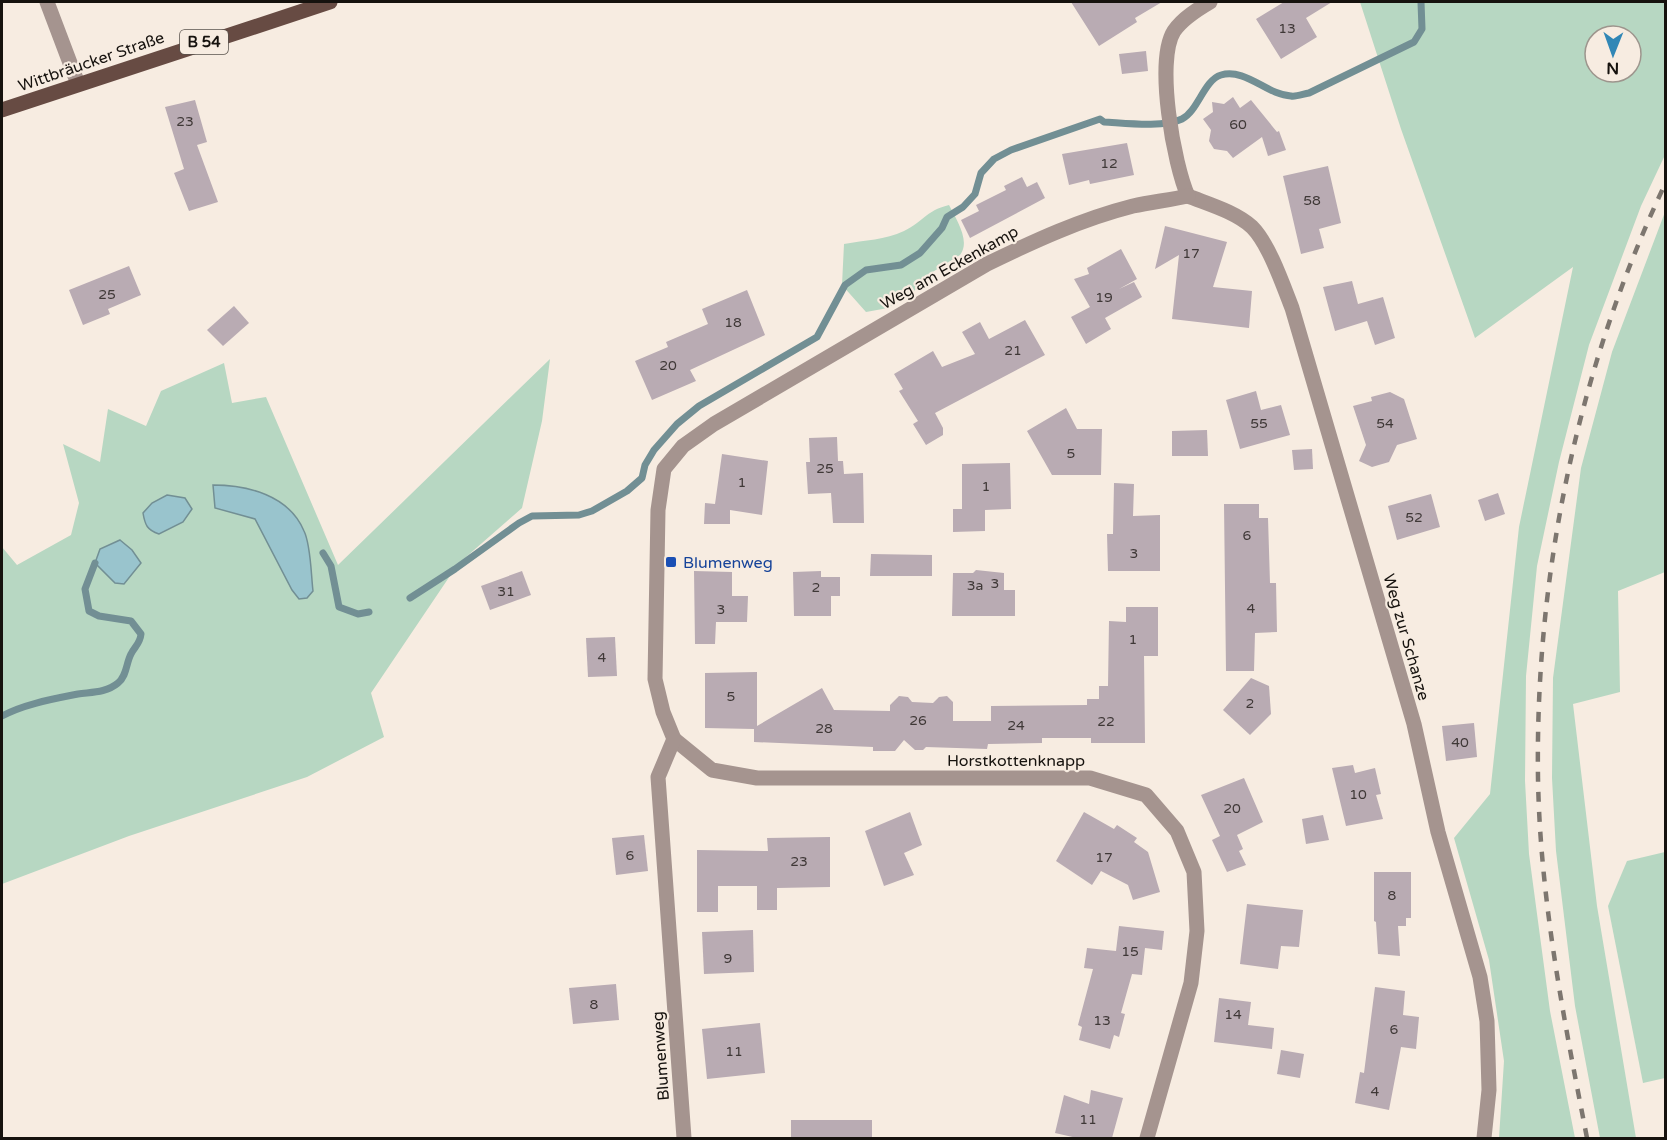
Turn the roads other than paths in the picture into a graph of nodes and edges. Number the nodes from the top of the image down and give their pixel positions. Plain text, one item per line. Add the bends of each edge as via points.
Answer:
1 (47, 2) edge
2 (330, 2) edge
3 (1210, 2) edge
4 (78, 84) junction
5 (2, 110) edge
6 (1188, 196) junction
7 (674, 739) junction
8 (684, 1138) edge
9 (1147, 1138) edge
10 (1484, 1138) edge

1 - 4 street
2 - 4 main road, Wittbräucker Straße / B 54
3 - 6 street via 1193,12 1174,32 1167,65 1173,143
4 - 5 main road, Wittbräucker Straße / B 54
6 - 7 street, Weg am Eckenkamp via 1133,206 1032,242 987,264 683,446 664,469 658,510 655,679
6 - 10 street, Weg zur Schanze via 1220,208 1252,227 1276,268 1292,308 1411,713 1438,832 1480,977 1489,1090
7 - 8 street, Blumenweg via 658,777
7 - 9 street, Horstkottenknapp via 712,770 757,778 1090,778 1146,795 1177,831 1194,872 1197,931 1191,983

